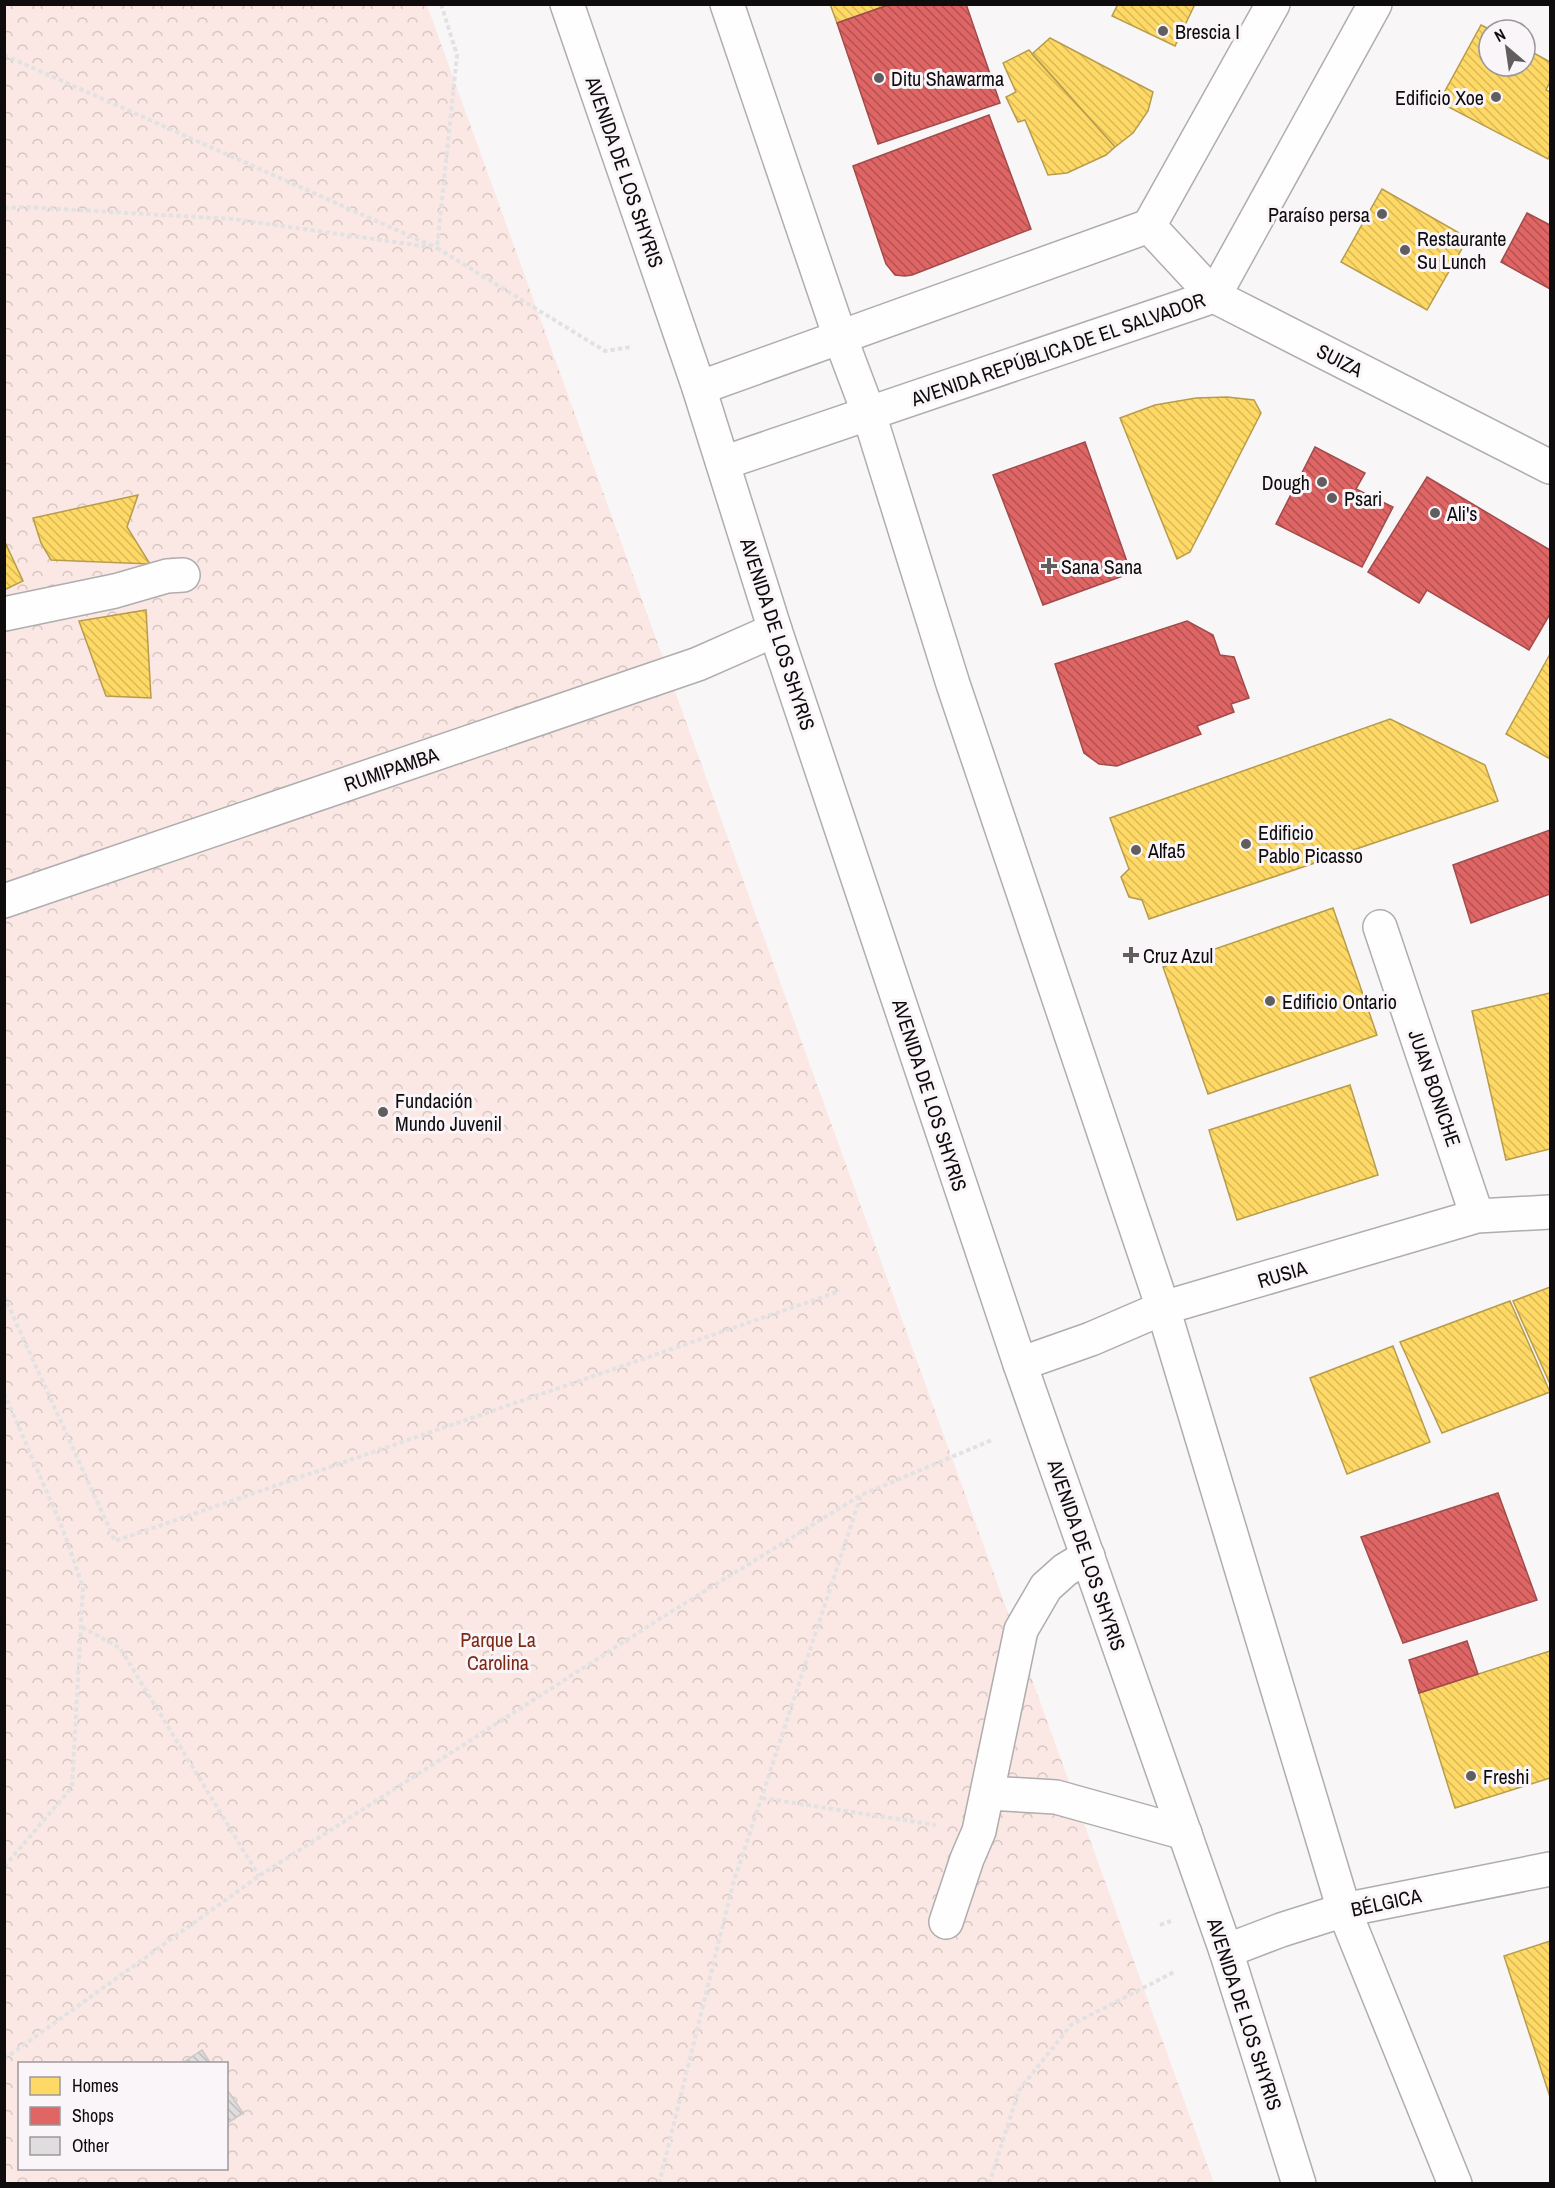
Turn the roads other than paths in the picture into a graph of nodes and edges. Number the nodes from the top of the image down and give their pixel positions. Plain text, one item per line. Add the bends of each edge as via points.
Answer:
1 (567, 4) edge
2 (727, 4) edge
3 (1273, 4) edge
4 (1375, 4) edge
5 (1149, 225) junction
6 (1214, 296) junction
7 (840, 337) junction
8 (699, 388) junction
9 (869, 414) junction
10 (723, 463) junction
11 (1551, 467) edge
12 (183, 575) dead end
13 (4, 614) edge
14 (775, 630) junction
15 (4, 900) edge
16 (1380, 927) dead end
17 (1551, 1212) edge
18 (1477, 1215) junction
19 (1163, 1308) junction
20 (1020, 1364) junction
21 (1088, 1556) junction
22 (988, 1793) junction
23 (1185, 1833) junction
24 (1551, 1869) edge
25 (1344, 1910) junction
26 (946, 1922) dead end
27 (1226, 1951) junction
28 (1299, 2184) edge
29 (1455, 2184) edge

1 - 8 main road, AVENIDA DE LOS SHYRIS
2 - 7 main road
3 - 5 main road
4 - 6 main road, AVENIDA REPÚBLICA DE EL SALVADOR
5 - 6 main road, SUIZA
5 - 7 main road
6 - 9 main road, AVENIDA REPÚBLICA DE EL SALVADOR
6 - 11 main road, SUIZA
7 - 8 main road
7 - 9 main road
8 - 10 main road, AVENIDA DE LOS SHYRIS
9 - 10 main road, AVENIDA REPÚBLICA DE EL SALVADOR
9 - 19 main road via 953,684
10 - 14 main road, AVENIDA DE LOS SHYRIS
12 - 13 main road
14 - 15 main road, RUMIPAMBA via 698,664
14 - 20 main road, AVENIDA DE LOS SHYRIS
16 - 18 main road, JUAN BONICHE
17 - 18 main road, RUSIA
18 - 19 main road, RUSIA
19 - 20 main road, RUSIA
19 - 25 main road
20 - 21 main road, AVENIDA DE LOS SHYRIS
21 - 22 main road via 1046,1587 1021,1630
21 - 23 main road, AVENIDA DE LOS SHYRIS
22 - 23 main road via 1056,1797
22 - 26 main road via 979,1831
23 - 27 main road, AVENIDA DE LOS SHYRIS
24 - 25 main road, BÉLGICA
25 - 27 main road, BÉLGICA
25 - 29 main road
27 - 28 main road, AVENIDA DE LOS SHYRIS

